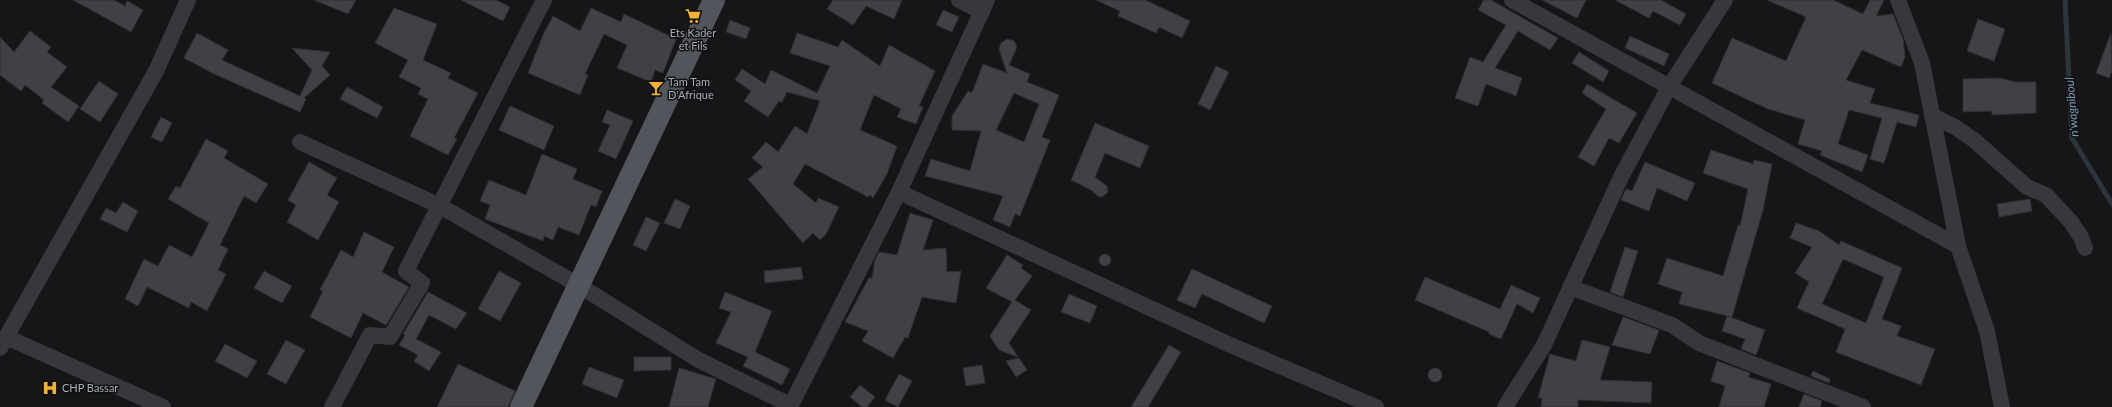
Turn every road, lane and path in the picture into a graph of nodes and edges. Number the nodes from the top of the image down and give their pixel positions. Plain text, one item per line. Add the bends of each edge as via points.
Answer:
1 (188, 0) edge
2 (544, 0) edge
3 (959, 0) edge
4 (1512, 0) edge
5 (1725, 0) edge
6 (1898, 0) edge
7 (711, 1) edge
8 (985, 6) edge
9 (1669, 87) junction
10 (1932, 116) junction
11 (300, 142) dead end
12 (898, 192) junction
13 (440, 206) junction
14 (1958, 246) junction
15 (2085, 248) dead end
16 (580, 286) junction
17 (1570, 287) junction
18 (3, 342) edge
19 (790, 406) edge
20 (162, 407) edge
21 (332, 407) edge
22 (521, 407) edge
23 (1376, 407) edge
24 (1505, 407) edge
25 (1864, 407) edge
26 (2002, 407) edge

1 - 18 street via 156,71
2 - 13 street
3 - 8 street
4 - 9 street
5 - 9 street
6 - 10 street via 1922,63
7 - 16 main road
8 - 12 street
9 - 14 street
9 - 17 street via 1621,177
10 - 14 street
10 - 15 street via 1974,140 2027,187 2046,195 2071,222 2082,237
11 - 13 street
12 - 19 street
12 - 23 street via 1228,344
13 - 16 street
13 - 21 street via 406,271 422,283 390,337 370,335
14 - 26 street via 1987,331
16 - 19 street via 697,360
16 - 22 main road
17 - 24 street via 1544,345
17 - 25 street via 1672,325 1699,343
18 - 20 street

